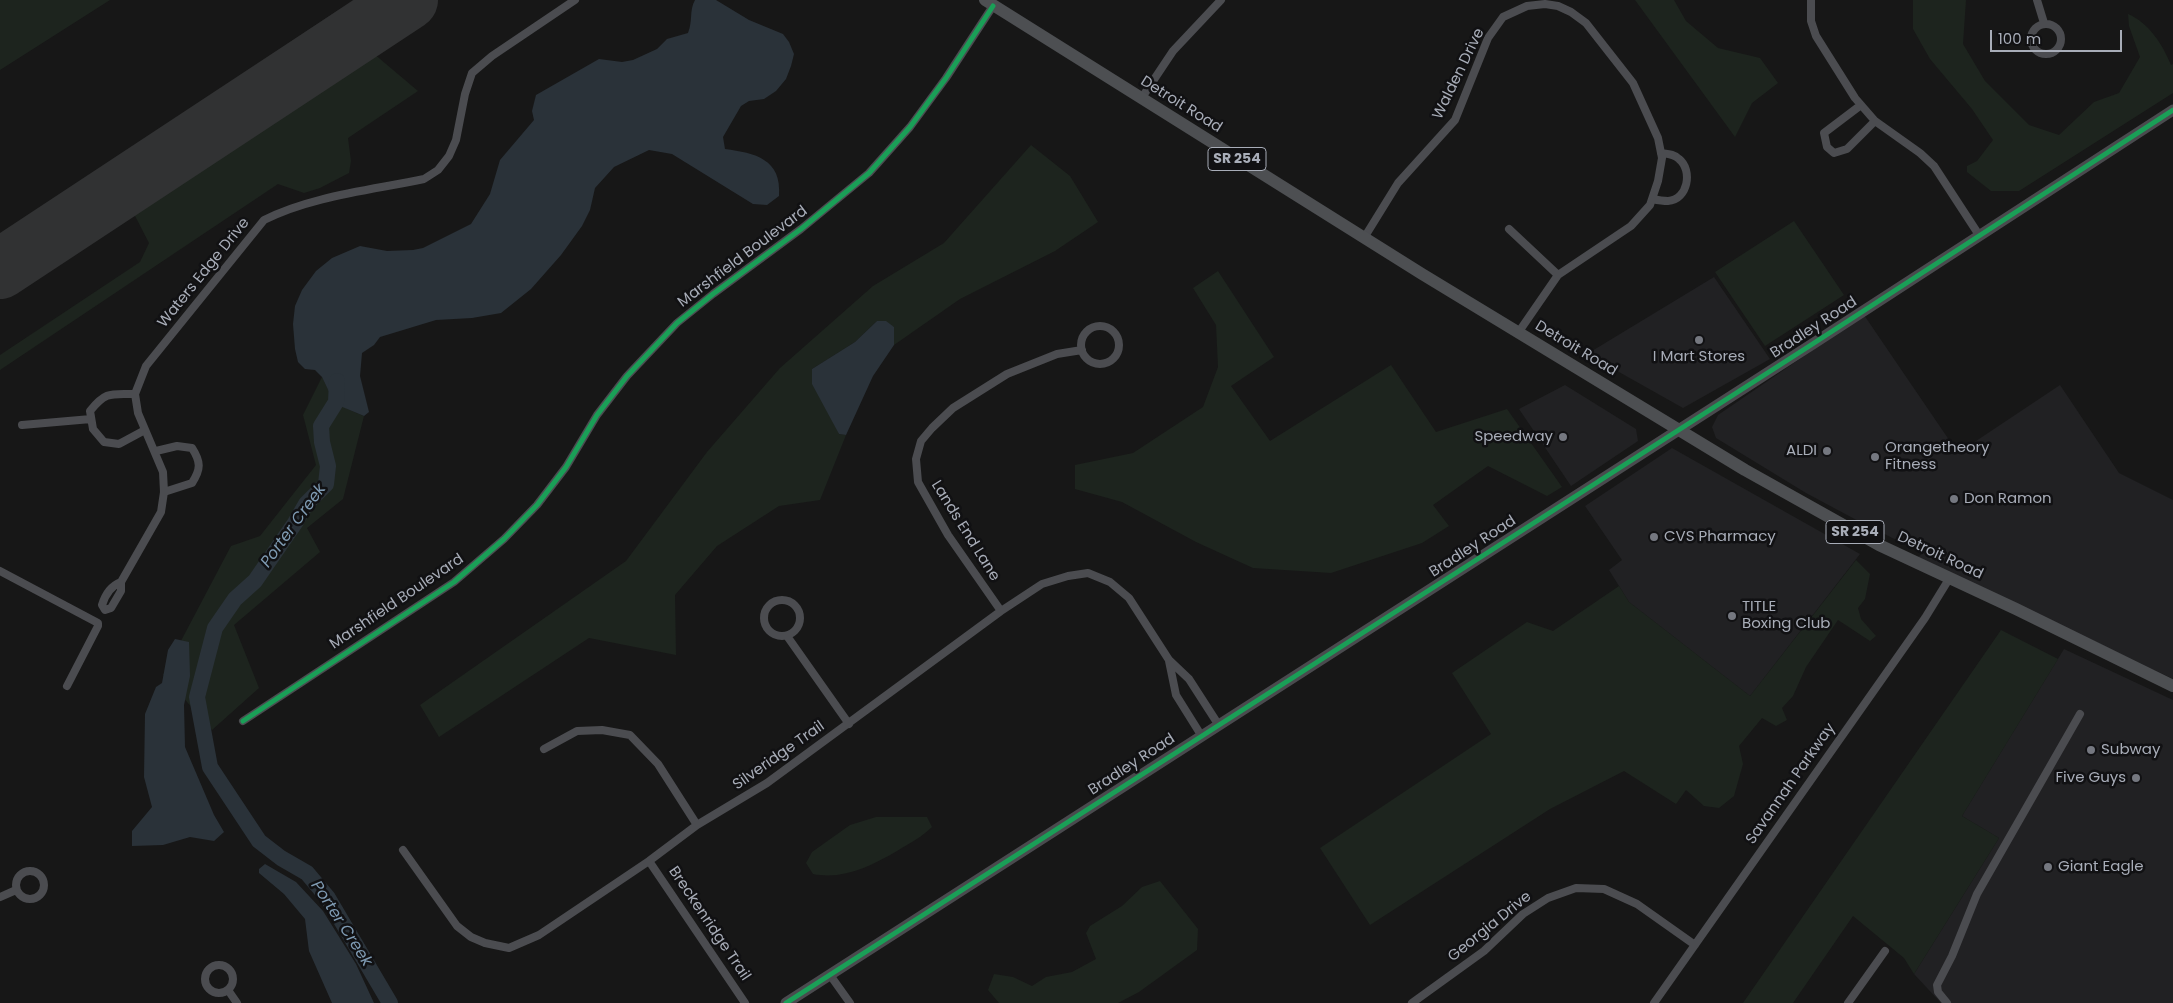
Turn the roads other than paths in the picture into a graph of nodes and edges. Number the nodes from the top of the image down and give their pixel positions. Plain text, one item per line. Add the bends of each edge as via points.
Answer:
1 (575, 0) edge
2 (1221, 0) edge
3 (1812, 0) edge
4 (2036, 0) edge
5 (1545, 2) edge
6 (989, 3) edge
7 (2044, 23) junction
8 (1141, 99) junction
9 (1861, 105) junction
10 (2173, 110) edge
11 (1875, 121) junction
12 (1661, 153) junction
13 (1652, 199) junction
14 (1509, 229) dead end
15 (1979, 235) junction
16 (1364, 238) junction
17 (1558, 275) junction
18 (1518, 333) junction
19 (1082, 350) junction
20 (135, 394) junction
21 (91, 420) junction
22 (22, 425) dead end
23 (145, 430) junction
24 (1678, 430) junction
25 (156, 451) junction
26 (164, 492) junction
27 (0, 571) edge
28 (1950, 579) junction
29 (121, 582) dead end
30 (1001, 611) junction
31 (787, 636) junction
32 (1168, 660) junction
33 (67, 686) dead end
34 (2173, 686) edge
35 (2080, 714) dead end
36 (243, 721) dead end
37 (849, 724) junction
38 (1218, 724) junction
39 (1201, 736) junction
40 (544, 749) dead end
41 (697, 825) junction
42 (403, 850) dead end
43 (650, 861) junction
44 (16, 890) dead end
45 (0, 897) edge
46 (1695, 945) junction
47 (1885, 951) dead end
48 (830, 974) junction
49 (228, 990) dead end
50 (237, 1003) edge
51 (745, 1003) edge
52 (786, 1003) edge
53 (850, 1003) edge
54 (1412, 1003) edge
55 (1654, 1003) edge
56 (1848, 1003) edge
57 (1948, 1003) edge

1 - 20 street, Waters Edge Drive via 472,73 456,140 438,170 424,179 311,202 264,220 146,366
2 - 8 street via 1173,51
3 - 9 street via 1811,21 1816,36
4 - 7 street
5 - 12 street, Walden Drive via 1586,23 1633,83 1658,138
5 - 16 street, Walden Drive via 1527,6 1503,18 1488,38 1455,120 1398,183
6 - 8 main road, Detroit Road / SR 254
6 - 36 street, Marshfield Boulevard via 941,85 910,127 869,173 677,324 627,376 597,415 566,467 504,540 454,582
7 - 7 street via 2035,28 2031,42 2036,50 2050,54 2059,48 2061,33 2054,25
8 - 16 main road, Detroit Road / SR 254
9 - 11 street
9 - 11 street via 1824,133 1827,148 1834,152 1843,151
10 - 15 street, Bradley Road
11 - 15 street via 1934,166
12 - 13 street, Walden Drive
12 - 13 street via 1674,155 1685,165 1688,174 1686,186 1683,194 1675,199
13 - 17 street, Walden Drive via 1630,226
14 - 17 street
15 - 24 street, Bradley Road
16 - 18 main road, Detroit Road / SR 254
17 - 18 street, Walden Drive
18 - 24 main road, Detroit Road / SR 254
19 - 19 street via 1083,337 1098,326 1110,329 1119,339 1116,357 1106,364 1088,360
19 - 30 street, Lands End Lane via 1057,354 1008,374 953,408 921,441 916,459 918,482 948,535
20 - 21 street via 113,394 101,398 90,411
20 - 23 street
21 - 22 street
21 - 23 street via 93,429 104,442 119,444
23 - 25 street
24 - 28 main road, Detroit Road / SR 254 via 1845,527
24 - 38 street, Bradley Road
25 - 26 street via 163,472
25 - 26 street via 177,446 192,448 199,458 200,470 192,483
26 - 29 street via 162,512
27 - 33 street via 98,623
28 - 34 main road, Detroit Road / SR 254
28 - 46 street, Savannah Parkway
30 - 32 street, Silveridge Trail via 1042,584 1088,573 1110,582 1129,598
30 - 37 street, Silveridge Trail
31 - 31 street via 775,635 766,627 766,609 775,602 792,603 799,612 799,624
31 - 37 street
32 - 38 street, Silveridge Trail via 1189,679
32 - 39 street, Silveridge Trail via 1176,695
35 - 57 street via 1977,894 1937,984 1938,992
37 - 41 street, Silveridge Trail via 767,784
38 - 39 street, Bradley Road
39 - 48 street, Bradley Road
40 - 41 street via 577,731 602,730 630,735 658,764
41 - 43 street, Silveridge Trail
42 - 43 street, Silveridge Trail via 456,926 485,943 509,948 539,935
43 - 51 street, Breckenridge Trail
44 - 45 street
46 - 54 street, Georgia Drive via 1637,904 1604,889 1576,888 1548,898 1524,914 1484,952
46 - 55 street, Savannah Parkway
47 - 56 street
48 - 52 street, Bradley Road
48 - 53 street
49 - 50 street

